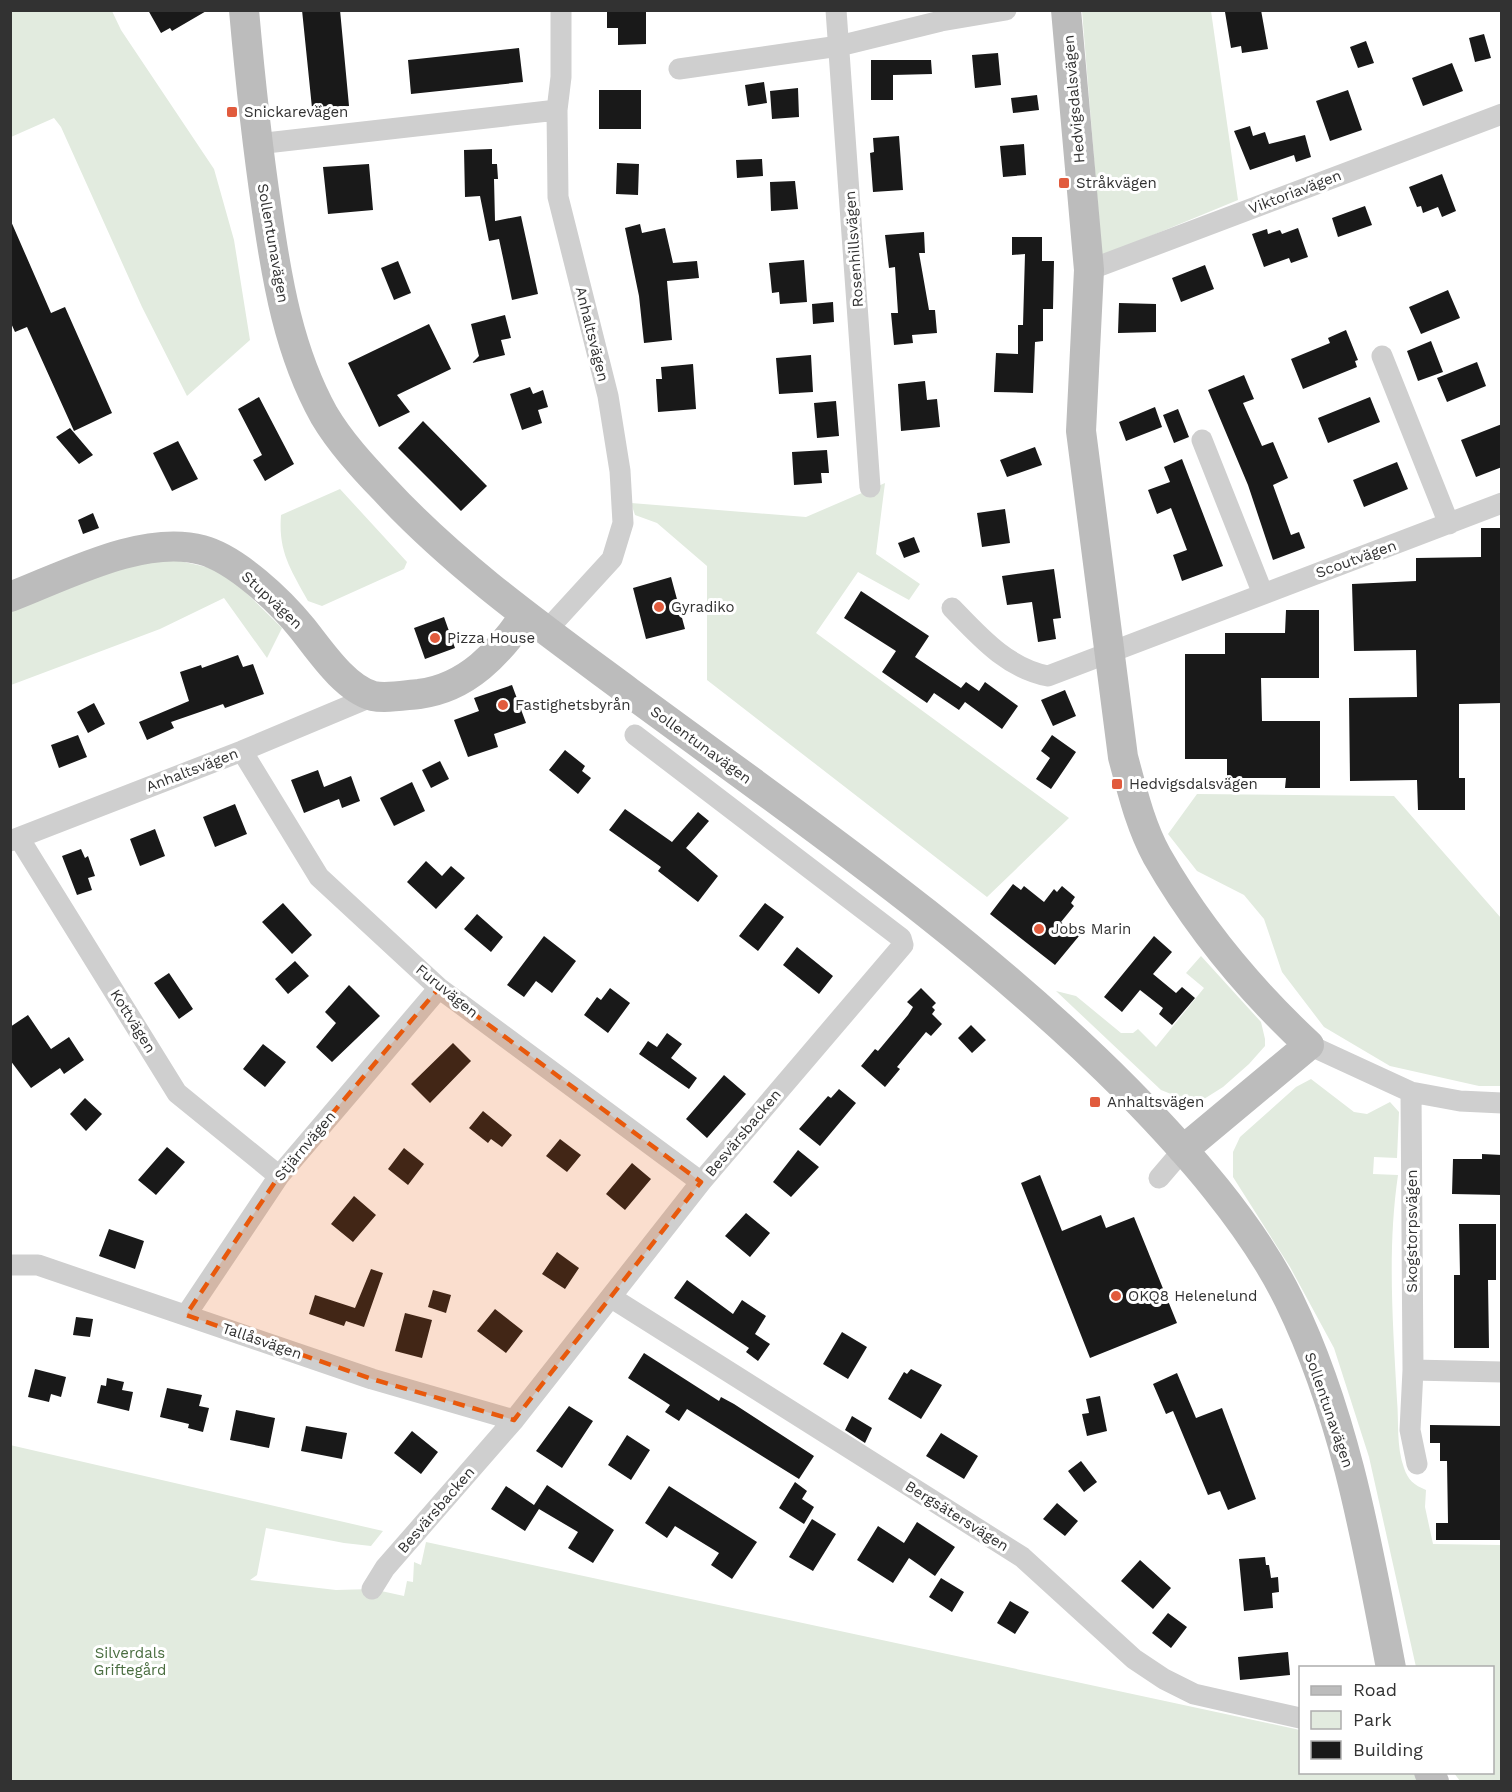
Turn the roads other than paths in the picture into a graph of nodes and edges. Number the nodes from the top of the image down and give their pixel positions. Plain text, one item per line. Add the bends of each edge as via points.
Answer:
1 (244, 10) edge
2 (561, 10) edge
3 (836, 10) edge
4 (1006, 10) edge
5 (1066, 10) edge
6 (839, 46) junction
7 (679, 69) dead end
8 (556, 110) junction
9 (1502, 114) edge
10 (257, 144) junction
11 (1089, 270) junction
12 (1382, 356) dead end
13 (1202, 440) dead end
14 (870, 487) dead end
15 (1502, 503) edge
16 (1449, 524) junction
17 (1263, 594) junction
18 (10, 597) edge
19 (952, 608) dead end
20 (536, 623) junction
21 (1108, 653) junction
22 (373, 696) junction
23 (635, 735) dead end
24 (242, 751) junction
25 (15, 840) edge
26 (439, 988) junction
27 (1309, 1044) junction
28 (1411, 1092) junction
29 (1502, 1103) edge
30 (1183, 1150) junction
31 (279, 1176) junction
32 (1159, 1178) dead end
33 (701, 1182) junction
34 (10, 1265) edge
35 (612, 1298) junction
36 (186, 1315) junction
37 (1413, 1370) junction
38 (1502, 1372) edge
39 (514, 1420) junction
40 (1417, 1464) dead end
41 (372, 1589) dead end
42 (1391, 1666) edge
43 (1299, 1718) edge

1 - 10 street, Sollentunavägen
2 - 8 street, Anhaltsvägen via 561,77
3 - 6 street, Rosenhillsvägen
4 - 6 street
5 - 11 street, Hedvigsdalsvägen
6 - 7 street
6 - 14 street, Rosenhillsvägen
8 - 10 street
8 - 20 street, Anhaltsvägen via 558,197 608,396 620,471 623,523 612,560
9 - 11 street, Viktoriavägen
10 - 20 street, Sollentunavägen via 278,290 302,366 324,415 358,461 422,530
11 - 21 street, Hedvigsdalsvägen via 1081,431
12 - 16 street
13 - 17 street
15 - 16 street, Scoutvägen
16 - 17 street, Scoutvägen
17 - 21 street, Scoutvägen
18 - 22 street, Stupvägen via 127,553 169,547 202,550 229,561 255,581 302,627 319,653 343,677
19 - 21 street via 987,645 1026,672 1048,676
20 - 22 street via 507,641 477,672 432,692
20 - 30 street, Sollentunavägen via 890,884 1053,1018
21 - 27 street, Hedvigsdalsvägen via 1123,757 1136,807 1157,855 1215,942 1272,1010
22 - 24 street, Anhaltsvägen
23 - 33 street, Besvärsbacken via 901,938 903,945
24 - 25 street, Anhaltsvägen
24 - 26 street, Furuvägen via 319,877
25 - 31 street, Kottvägen via 177,1093
26 - 31 street, Stjärnvägen
26 - 33 street, Furuvägen
27 - 28 street
27 - 30 street
28 - 29 street via 1460,1101
28 - 37 street, Skogstorpsvägen
30 - 32 street
30 - 42 street, Sollentunavägen via 1229,1206 1288,1299 1327,1393 1361,1508
31 - 36 street, Stjärnvägen
33 - 35 street, Besvärsbacken
34 - 36 street, Tallåsvägen via 38,1265
35 - 39 street, Besvärsbacken
35 - 43 street, Bergsätersvägen via 1022,1557 1134,1659 1164,1679 1194,1694
36 - 39 street, Tallåsvägen via 372,1379
37 - 38 street
37 - 40 street, Skogstorpsvägen via 1410,1430
39 - 41 street, Besvärsbacken via 385,1568

